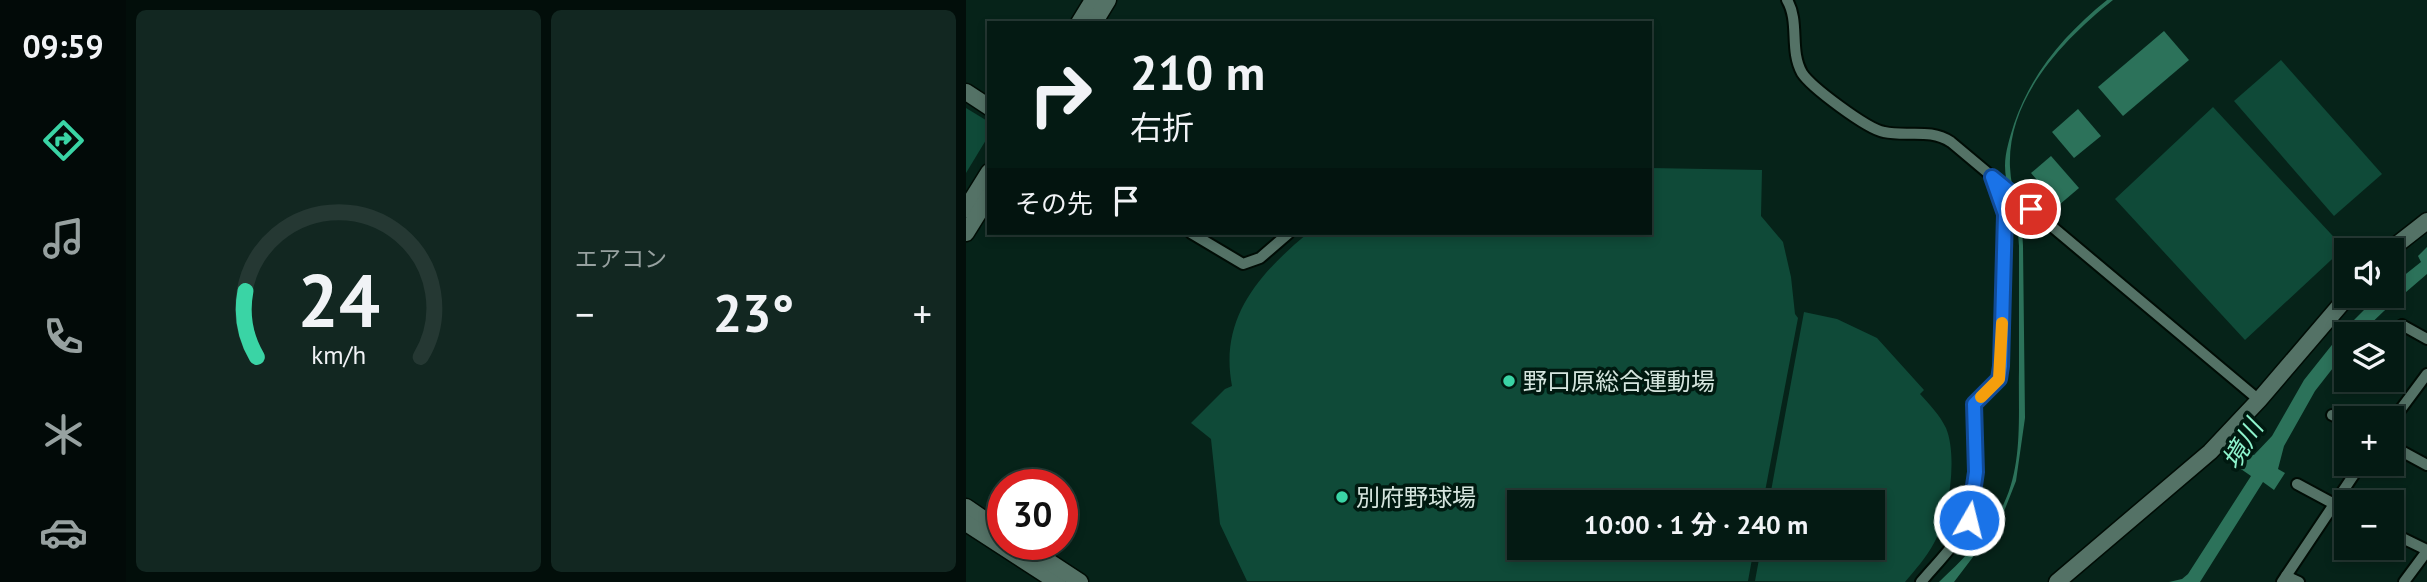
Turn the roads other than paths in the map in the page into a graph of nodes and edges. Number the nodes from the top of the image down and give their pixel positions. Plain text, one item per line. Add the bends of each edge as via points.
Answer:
1 (1093, 0) edge
2 (1108, 0) edge
3 (1787, 0) edge
4 (1080, 21) edge
5 (1095, 21) edge
6 (966, 92) edge
7 (987, 106) edge
8 (987, 175) edge
9 (1992, 177) junction
10 (987, 199) edge
11 (966, 209) edge
12 (2427, 221) edge
13 (966, 233) edge
14 (1194, 235) edge
15 (1287, 235) edge
16 (2404, 239) edge
17 (2338, 308) edge
18 (2404, 326) edge
19 (2427, 339) edge
20 (2427, 374) edge
21 (2259, 400) junction
22 (2403, 406) edge
23 (2404, 453) edge
24 (2427, 465) edge
25 (2353, 476) edge
26 (2297, 484) dead end
27 (2333, 504) junction
28 (966, 508) edge
29 (987, 521) edge
30 (966, 523) edge
31 (2404, 539) edge
32 (2427, 551) edge
33 (1046, 560) edge
34 (2284, 579) edge
35 (1056, 582) edge
36 (1080, 582) edge
37 (1920, 582) edge
38 (2057, 582) edge
39 (2299, 582) edge
40 (2404, 582) edge

1 - 4 street
2 - 5 street
3 - 9 street via 1797,61 1808,81 1868,126 1883,132 1939,135
6 - 7 street
8 - 11 street
9 - 21 street
9 - 37 street via 2005,214 1999,379 1974,404 1976,472 1969,520
10 - 13 street
12 - 16 street
14 - 15 street via 1243,264 1260,258
17 - 21 street
18 - 19 street
20 - 22 street
21 - 38 street via 2186,474
23 - 24 street
25 - 27 street
26 - 27 street
27 - 34 street
28 - 29 street
30 - 35 street
31 - 32 street
32 - 40 street
33 - 36 street
34 - 39 street

